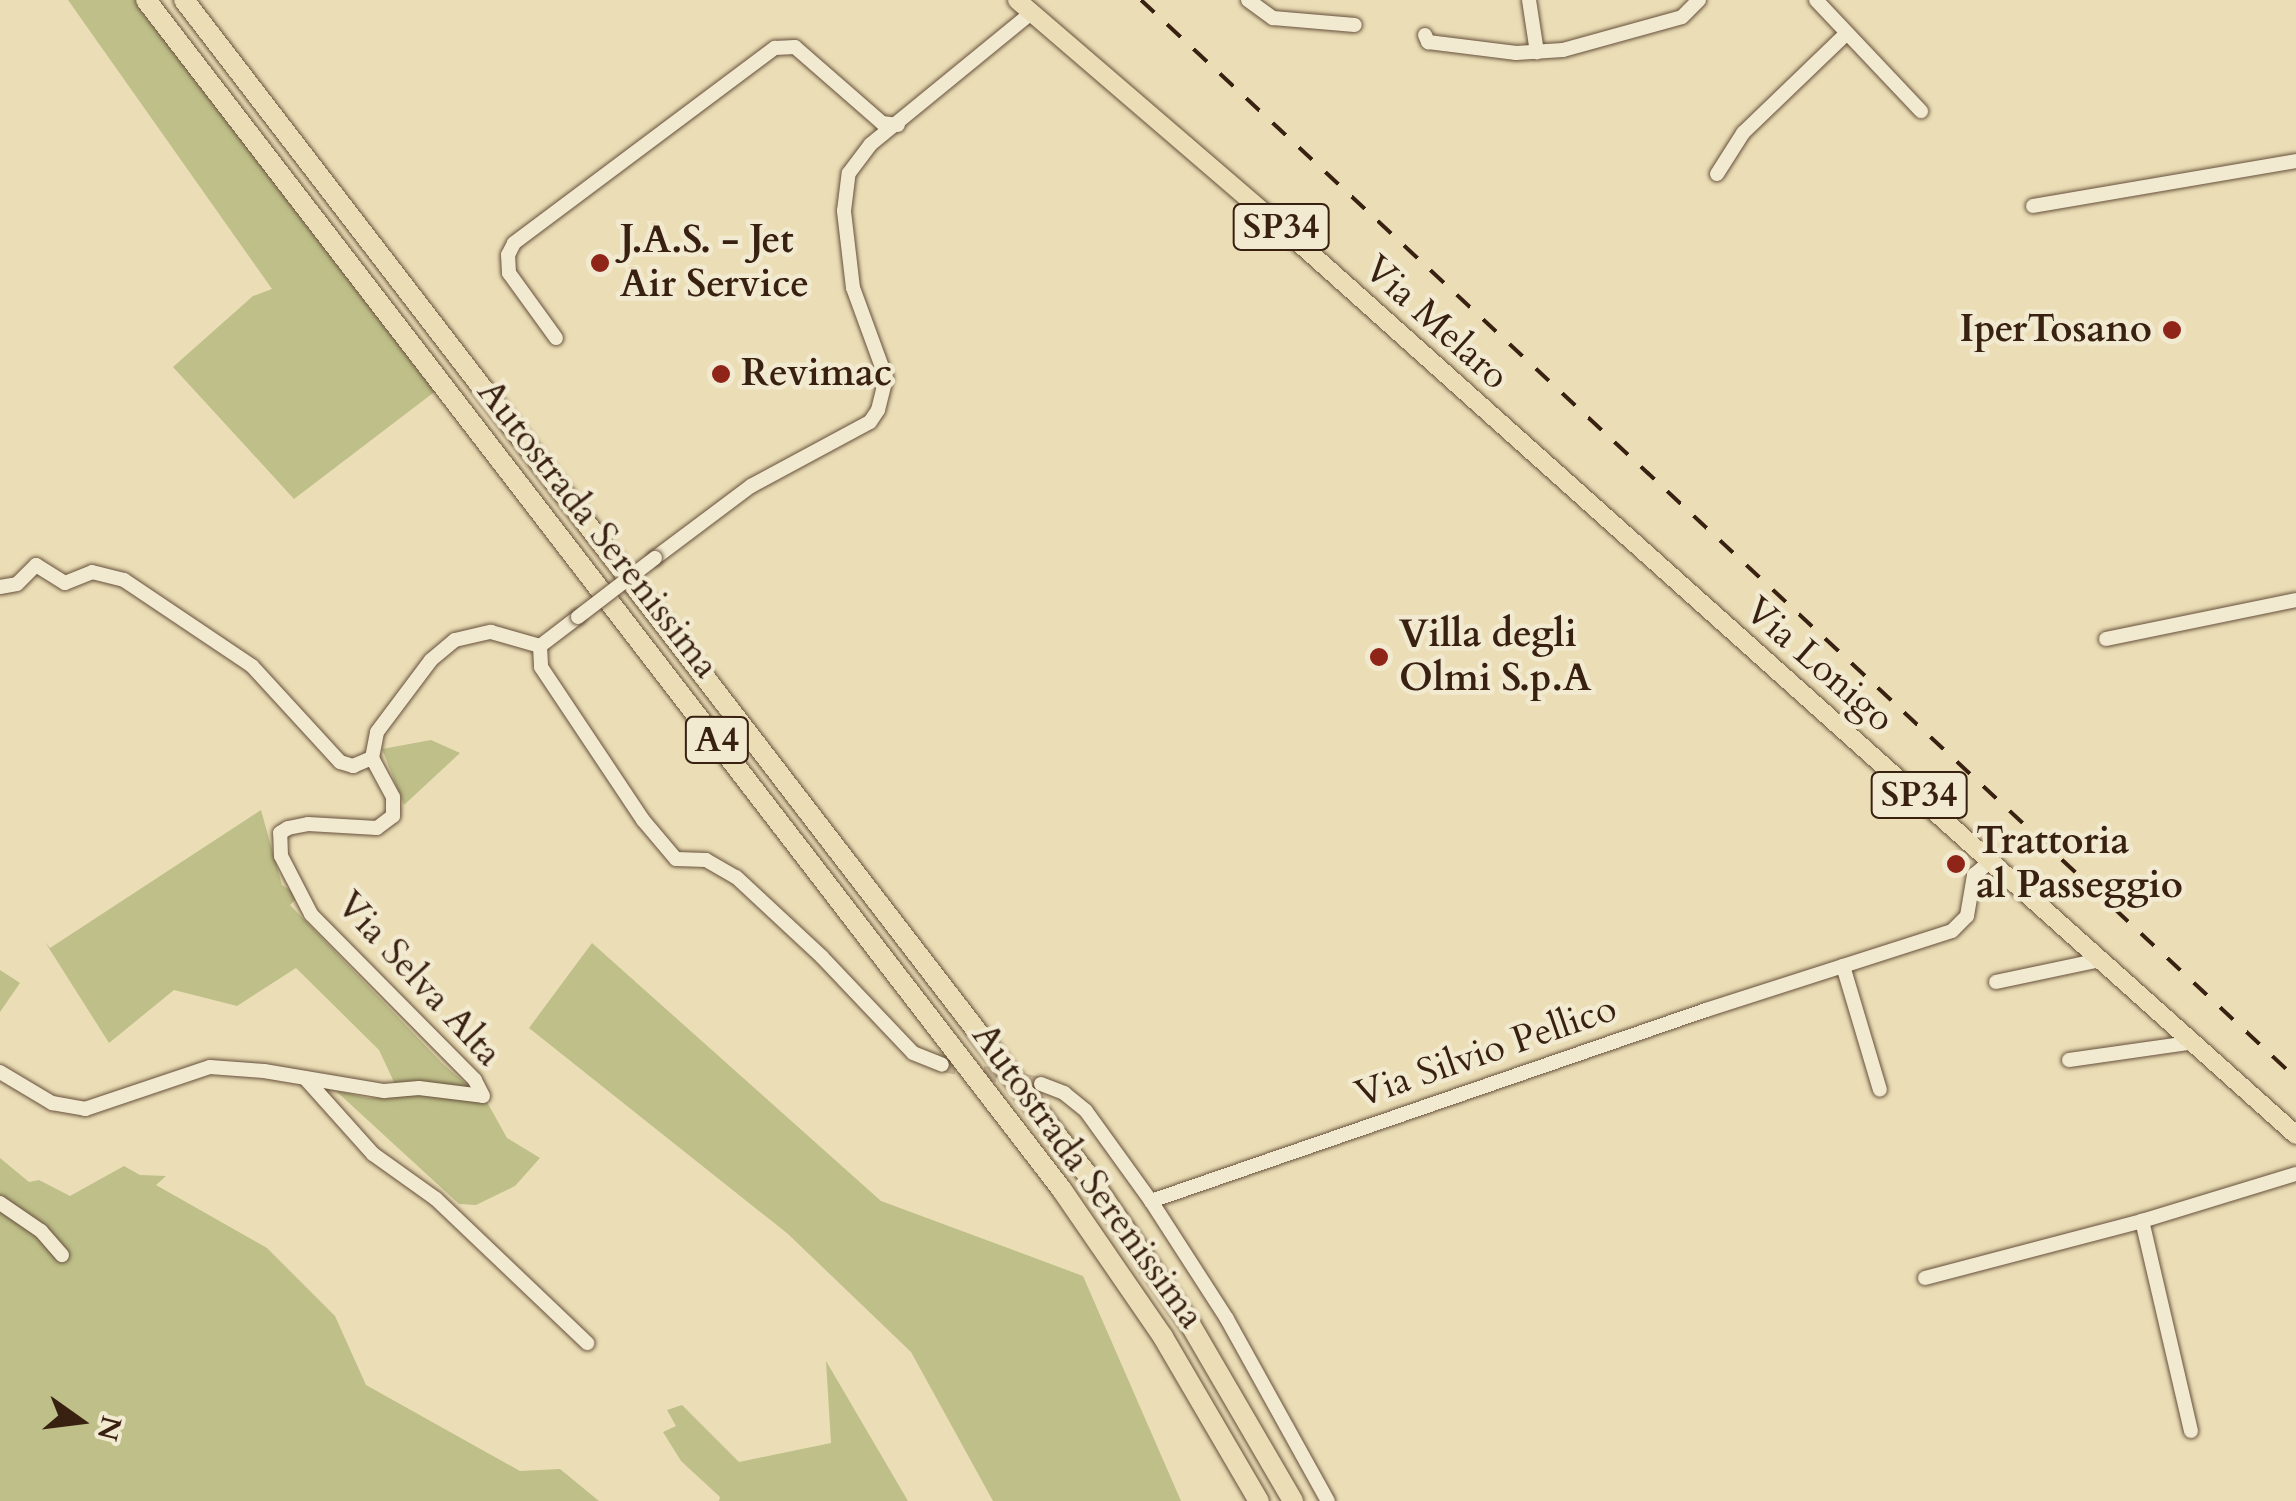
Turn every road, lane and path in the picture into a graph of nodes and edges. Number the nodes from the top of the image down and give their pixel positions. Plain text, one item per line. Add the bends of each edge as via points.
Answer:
1 (146, 0) edge
2 (184, 0) edge
3 (1017, 0) edge
4 (1248, 0) edge
5 (1529, 0) edge
6 (1699, 0) edge
7 (1816, 0) edge
8 (1032, 12) junction
9 (1355, 25) dead end
10 (1846, 34) junction
11 (1425, 35) dead end
12 (1537, 52) junction
13 (1921, 111) dead end
14 (898, 124) junction
15 (2296, 161) edge
16 (1717, 174) dead end
17 (2033, 206) dead end
18 (556, 338) dead end
19 (1539, 459) joint
20 (0, 587) edge
21 (2296, 600) edge
22 (2106, 639) dead end
23 (540, 646) junction
24 (372, 758) junction
25 (1992, 860) junction
26 (2100, 960) junction
27 (1844, 966) junction
28 (1996, 982) dead end
29 (2195, 1042) junction
30 (2068, 1060) dead end
31 (942, 1066) tunnel mouth
32 (0, 1072) edge
33 (305, 1078) junction
34 (1041, 1084) tunnel mouth
35 (1880, 1090) dead end
36 (2296, 1134) edge
37 (2296, 1174) edge
38 (1151, 1201) junction
39 (0, 1203) edge
40 (2142, 1221) junction
41 (62, 1256) dead end
42 (1924, 1278) dead end
43 (588, 1343) dead end
44 (2190, 1431) dead end
45 (1259, 1501) edge
46 (1293, 1501) edge
47 (1328, 1501) edge

1 - 45 highway, Autostrada Serenissima / A4 via 1062,1190 1162,1337
2 - 46 highway, Autostrada Serenissima / A4 via 1090,1178 1190,1324
3 - 8 main road, Via Melaro / SP34
4 - 9 street via 1273,18
5 - 12 street
6 - 12 street via 1682,17 1639,31
7 - 10 street
8 - 14 street
8 - 19 main road, Via Melaro / SP34
10 - 13 street
10 - 16 street via 1743,133
11 - 12 street via 1428,42
14 - 18 street via 882,123 795,47 775,48 514,243 509,273
14 - 23 street, bridge via 860,156 846,188 853,288 886,378 878,410 852,435 752,486
15 - 17 street
19 - 25 main road, Via Lonigo / SP34
20 - 24 street via 18,584 36,565 65,583 92,572 124,580 252,666 340,762 353,766
21 - 22 street
23 - 24 street via 491,632 455,640 431,660 377,732
23 - 31 street via 541,667 643,820 676,858 706,860 736,877 913,1054
24 - 33 street, Via Selva Alta via 393,797 394,816 377,828 288,828 280,833 281,856 311,914 484,1094 392,1092
25 - 26 main road, Via Lonigo / SP34
25 - 27 street, Via Silvio Pellico via 1974,874 1967,916 1952,931
26 - 28 street
26 - 29 main road, Via Lonigo / SP34
27 - 35 street
27 - 38 street, Via Silvio Pellico
29 - 30 street
29 - 36 main road, Via Lonigo / SP34
32 - 33 street, Via Selva Alta via 52,1104 85,1109 210,1068
33 - 43 street via 373,1154 436,1199
34 - 38 street via 1086,1111
37 - 40 street
38 - 47 street via 1227,1319
39 - 41 street
40 - 42 street
40 - 44 street

